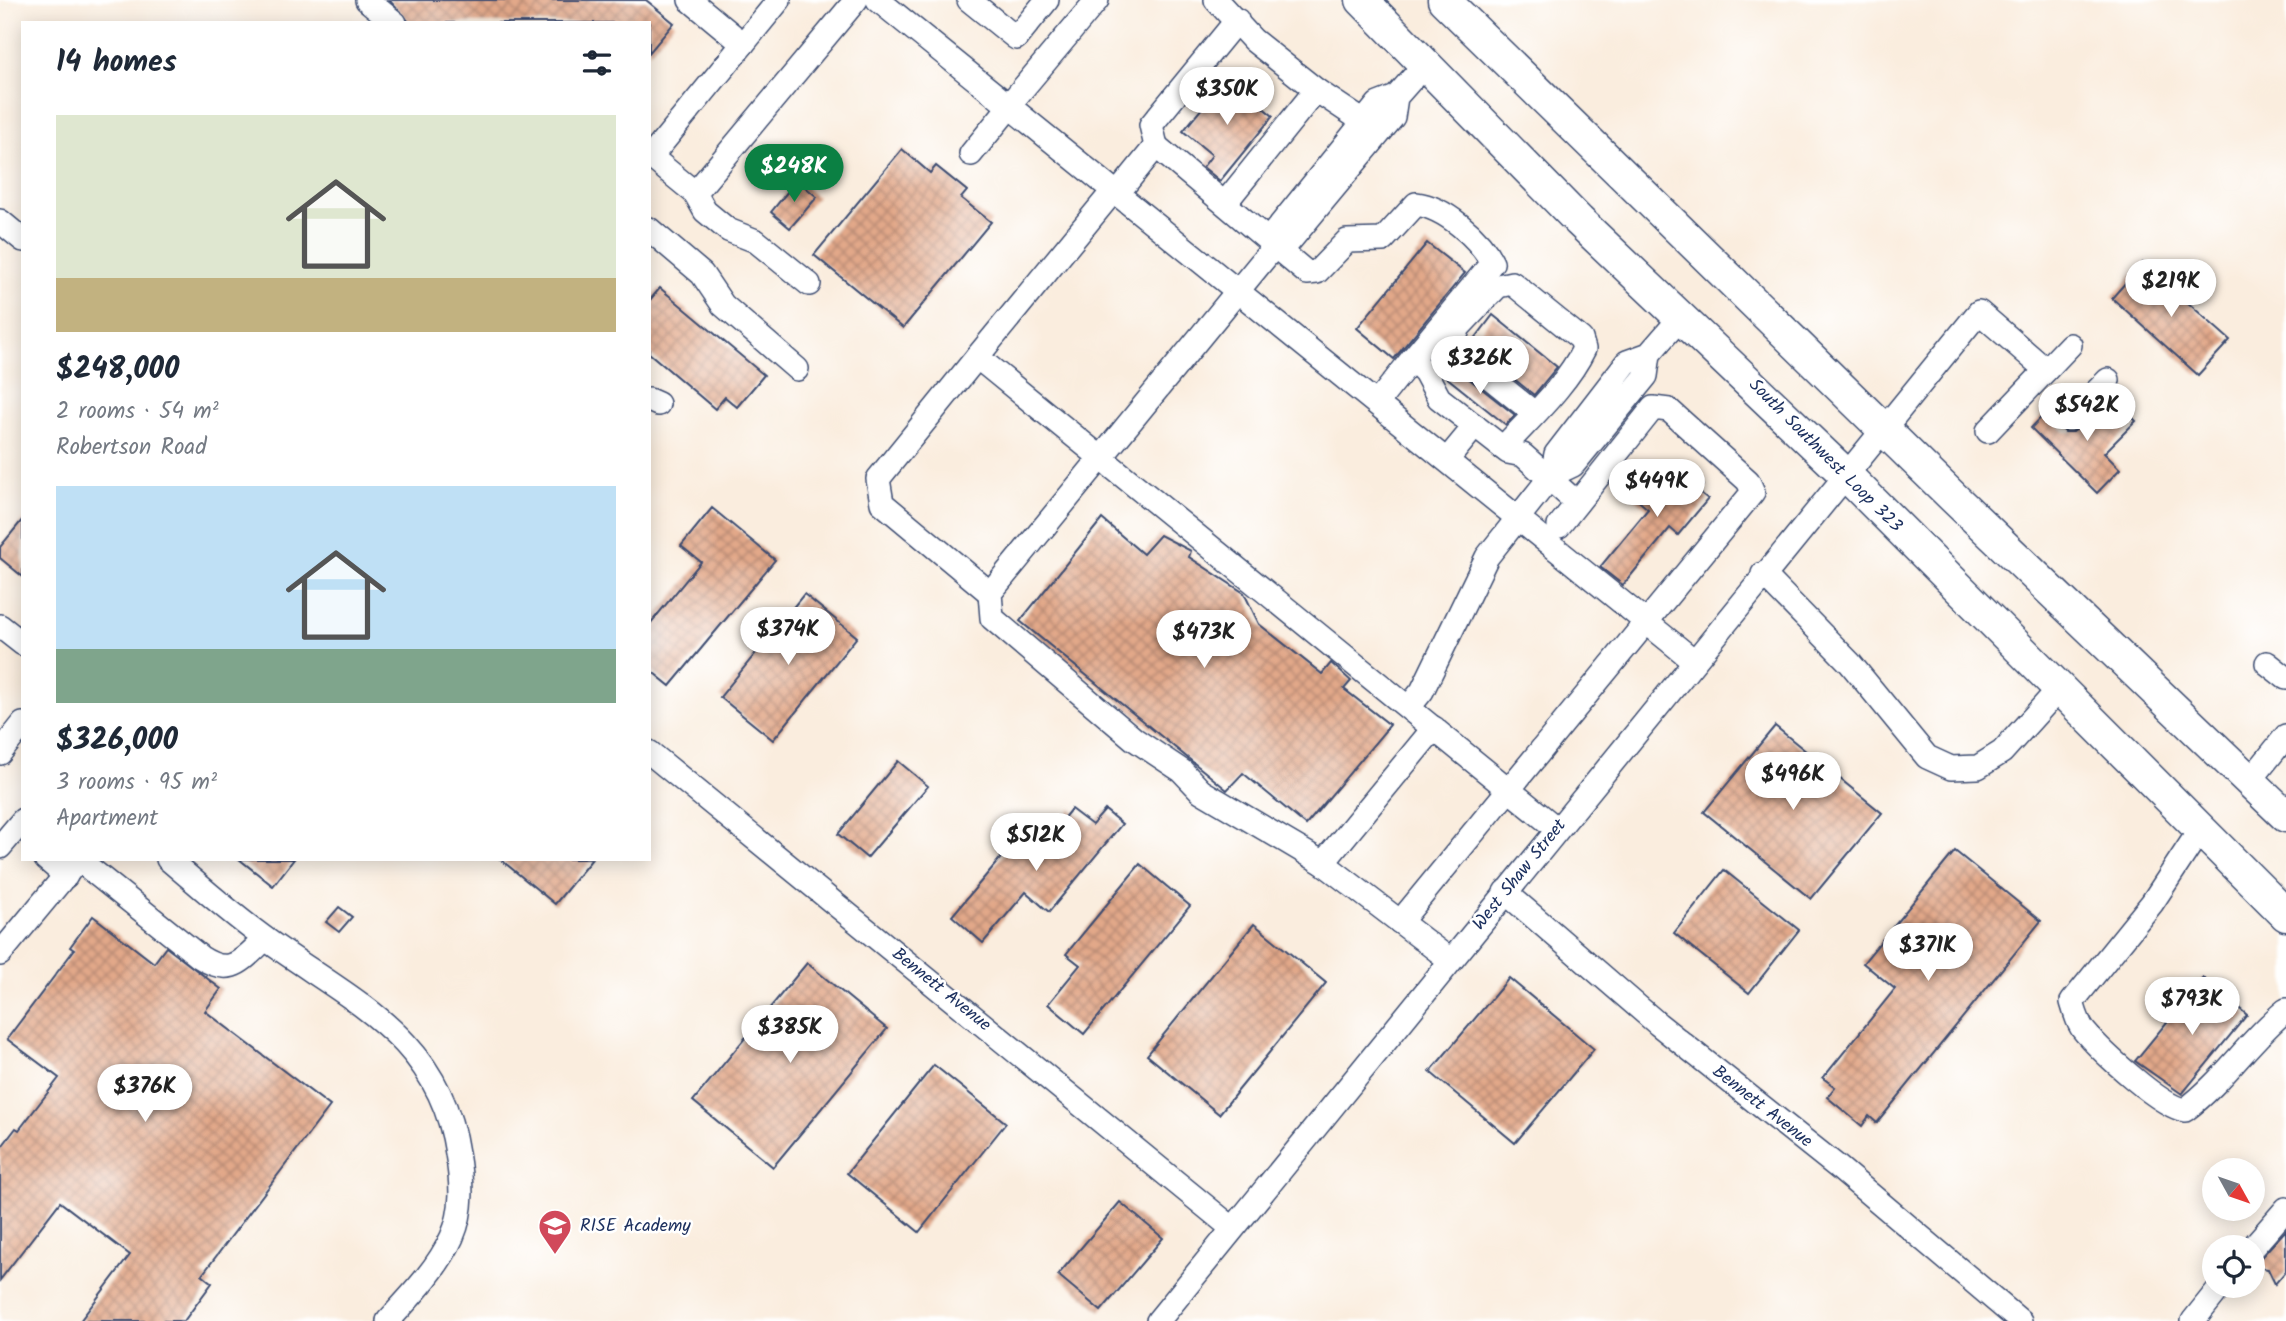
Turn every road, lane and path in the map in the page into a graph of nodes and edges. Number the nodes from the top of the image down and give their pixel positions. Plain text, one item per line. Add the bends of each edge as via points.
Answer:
1 (367, 0) edge
2 (690, 0) edge
3 (779, 0) edge
4 (856, 0) edge
5 (878, 0) edge
6 (969, 0) edge
7 (1047, 0) edge
8 (1097, 0) edge
9 (1216, 0) edge
10 (1362, 0) edge
11 (1444, 0) edge
12 (1237, 20) junction
13 (393, 21) edge
14 (1016, 38) junction
15 (743, 44) junction
16 (1045, 61) junction
17 (1426, 63) junction
18 (1316, 90) junction
19 (1396, 97) junction
20 (1010, 106) junction
21 (1364, 122) junction
22 (1156, 146) junction
23 (971, 154) dead end
24 (651, 157) edge
25 (651, 159) edge
26 (1116, 191) junction
27 (695, 193) junction
28 (1225, 203) junction
29 (0, 221) edge
30 (651, 235) edge
31 (21, 238) edge
32 (1273, 248) junction
33 (809, 284) dead end
34 (1239, 291) junction
35 (1682, 316) junction
36 (2070, 345) dead end
37 (977, 357) junction
38 (1412, 359) junction
39 (797, 369) dead end
40 (2046, 370) junction
41 (2108, 380) dead end
42 (1377, 403) junction
43 (1534, 413) junction
44 (2069, 419) dead end
45 (1475, 426) junction
46 (1881, 428) junction
47 (1988, 431) dead end
48 (1503, 448) junction
49 (1103, 458) junction
50 (1447, 460) junction
51 (1845, 474) junction
52 (1550, 477) junction
53 (1577, 503) junction
54 (1517, 517) junction
55 (1559, 526) dead end
56 (1763, 574) junction
57 (990, 593) junction
58 (1645, 621) junction
59 (0, 626) edge
60 (21, 642) edge
61 (1693, 660) junction
62 (2267, 663) dead end
63 (2286, 678) edge
64 (2058, 690) junction
65 (1409, 707) junction
66 (21, 727) edge
67 (1434, 727) junction
68 (2286, 736) edge
69 (0, 753) edge
70 (651, 754) edge
71 (2250, 781) junction
72 (1509, 790) junction
73 (2286, 816) edge
74 (1557, 829) junction
75 (2200, 830) junction
76 (56, 861) edge
77 (170, 861) edge
78 (1323, 863) junction
79 (75, 865) edge
80 (1505, 892) junction
81 (2286, 915) edge
82 (1400, 922) junction
83 (265, 939) junction
84 (0, 954) edge
85 (1450, 960) junction
86 (2286, 1010) edge
87 (2286, 1209) edge
88 (1232, 1228) junction
89 (2263, 1235) edge
90 (2211, 1298) edge
91 (388, 1321) edge
92 (1157, 1321) edge
93 (2020, 1321) edge
94 (2193, 1321) edge

1 - 13 street
2 - 15 street
3 - 15 street
4 - 27 street
5 - 20 street
6 - 14 street
7 - 14 street
8 - 16 street
9 - 12 street
10 - 17 highway, South Southwest Loop 323
11 - 46 highway
12 - 18 street via 1253,40
12 - 22 street via 1151,125
14 - 16 street
15 - 24 street
16 - 20 street
17 - 19 street
17 - 35 highway, South Southwest Loop 323 via 1578,221
18 - 21 street
18 - 28 street
19 - 21 street via 1378,104
19 - 32 street via 1393,117 1289,242
20 - 23 street
20 - 26 street
21 - 32 street via 1273,234
22 - 26 street
22 - 28 street
25 - 27 street
26 - 34 street
26 - 37 street
27 - 33 street via 705,211 728,230 756,241
28 - 32 street
29 - 31 street
30 - 39 street via 702,274 723,305
32 - 34 street
32 - 38 street via 1307,273 1317,272 1347,241 1383,240 1416,204 1432,205 1485,247 1492,263
34 - 42 street
34 - 49 street
35 - 51 highway, South Southwest Loop 323
35 - 52 street via 1649,354 1628,362 1556,454
36 - 40 street
37 - 49 street
37 - 57 street via 878,479 883,503
38 - 42 street
38 - 45 street via 1439,398
40 - 46 street, West Shaw Street via 1979,312
40 - 47 street
41 - 44 street
42 - 50 street
43 - 43 street via 1584,349 1581,339 1513,283 1498,286 1460,327 1454,341 1458,352
43 - 48 street
45 - 48 street
45 - 50 street
46 - 51 street, West Shaw Street
46 - 71 highway
48 - 52 street via 1522,455
49 - 57 street
49 - 65 street
50 - 54 street
51 - 56 street, West Shaw Street
51 - 64 highway, South Southwest Loop 323
52 - 53 street
52 - 54 street
53 - 55 street
53 - 58 street via 1653,408 1669,410 1748,481 1753,492 1741,509
54 - 58 street
54 - 65 street via 1478,572 1422,691
56 - 61 street, West Shaw Street
56 - 64 street via 1850,663 1927,757 1951,768 1978,767 2002,752
57 - 78 street via 992,618 1134,739 1182,771 1201,791
58 - 61 street
58 - 72 street
59 - 60 street
61 - 74 street, West Shaw Street
62 - 63 street
64 - 75 highway, South Southwest Loop 323
65 - 67 street
66 - 69 street
67 - 72 street
67 - 78 street
68 - 71 street
70 - 88 street, Bennett Avenue
71 - 73 highway
72 - 74 street
72 - 82 street
74 - 80 street, West Shaw Street
75 - 81 highway, South Southwest Loop 323
75 - 86 street via 2152,904 2072,1002 2075,1014 2084,1031 2132,1075 2175,1109 2185,1110 2263,1027
76 - 79 street
77 - 83 street
78 - 82 street
79 - 83 street via 209,963 228,968 237,965
79 - 84 street
80 - 85 street, West Shaw Street
80 - 93 street, Bennett Avenue
82 - 85 street
83 - 91 street via 400,1036 422,1060 444,1104 460,1168 460,1210 441,1257
85 - 88 street, West Shaw Street
87 - 89 street
88 - 92 street, West Shaw Street
90 - 94 street

